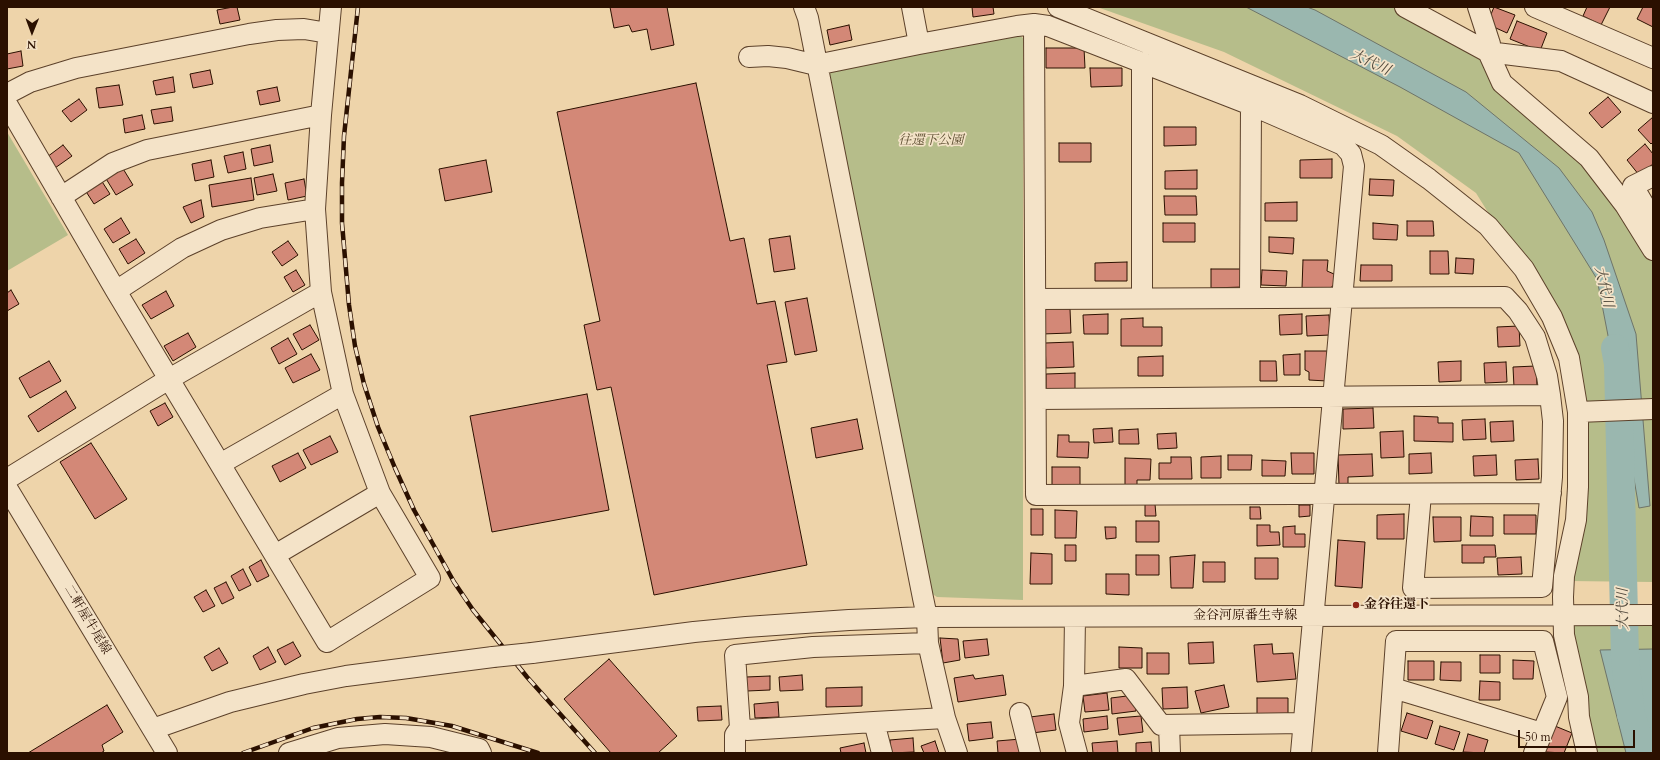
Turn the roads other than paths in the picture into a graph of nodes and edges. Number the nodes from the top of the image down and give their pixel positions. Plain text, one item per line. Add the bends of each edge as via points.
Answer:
1 (331, 7) edge
2 (804, 7) edge
3 (912, 7) edge
4 (1058, 7) edge
5 (1405, 7) edge
6 (1478, 7) edge
7 (1535, 7) edge
8 (1034, 24) junction
9 (328, 33) junction
10 (919, 44) junction
11 (1488, 52) junction
12 (749, 57) dead end
13 (1653, 58) edge
14 (1142, 62) junction
15 (816, 65) junction
16 (7, 94) edge
17 (1653, 103) edge
18 (7, 104) edge
19 (1251, 105) junction
20 (320, 115) junction
21 (1653, 176) edge
22 (61, 197) junction
23 (315, 209) junction
24 (1653, 220) edge
25 (1653, 250) edge
26 (116, 291) junction
27 (321, 292) junction
28 (1142, 298) junction
29 (1250, 298) junction
30 (1342, 298) junction
31 (1036, 299) junction
32 (169, 379) junction
33 (343, 394) junction
34 (1550, 395) junction
35 (1333, 396) junction
36 (1037, 398) junction
37 (1653, 409) edge
38 (1578, 412) junction
39 (220, 464) junction
40 (7, 479) edge
41 (7, 488) edge
42 (380, 493) junction
43 (1551, 493) junction
44 (1324, 494) junction
45 (1421, 494) junction
46 (275, 555) junction
47 (1563, 615) junction
48 (1653, 615) edge
49 (1312, 616) junction
50 (927, 617) junction
51 (1075, 617) junction
52 (928, 643) junction
53 (1074, 686) junction
54 (1393, 688) junction
55 (1020, 713) dead end
56 (946, 718) junction
57 (874, 722) junction
58 (1304, 724) junction
59 (1169, 725) junction
60 (740, 728) junction
61 (153, 729) junction
62 (1542, 733) junction
63 (295, 752) edge
64 (167, 753) edge
65 (481, 753) edge
66 (735, 753) edge
67 (882, 753) edge
68 (958, 753) edge
69 (1030, 753) edge
70 (1077, 753) edge
71 (1170, 753) edge
72 (1301, 753) edge
73 (1388, 753) edge
74 (1534, 753) edge
75 (1587, 753) edge

1 - 9 street
2 - 15 street
3 - 10 street
4 - 38 street via 1300,105 1381,145 1429,179 1488,226 1524,270 1552,317 1569,358
5 - 11 street
6 - 11 street via 1490,44
7 - 13 street
8 - 10 street
8 - 14 street via 1048,26
8 - 31 street
9 - 16 street via 304,29 249,34 76,68 30,82
9 - 20 street
10 - 15 street
11 - 17 street via 1561,61
11 - 25 street via 1502,84 1589,158 1625,205
12 - 15 street via 787,58
14 - 19 street
14 - 28 street
15 - 50 street
18 - 22 street
19 - 29 street
19 - 30 street via 1343,145 1351,154 1354,166
20 - 22 street via 147,150 113,163
20 - 23 street
21 - 24 street via 1633,186
22 - 26 street
23 - 26 street via 260,218 221,230 182,248
23 - 27 street
26 - 32 street
27 - 32 street
27 - 33 street
28 - 29 street
28 - 31 street
29 - 30 street
30 - 34 street via 1505,297 1535,337
30 - 35 street
31 - 36 street
32 - 39 street
32 - 40 street
33 - 39 street
33 - 42 street
34 - 35 street
34 - 43 street via 1553,420
35 - 36 street
35 - 44 street
36 - 44 street via 1036,496
37 - 38 street
38 - 47 street via 1577,507 1564,576
39 - 46 street
41 - 61 street, 二軒屋牛尾線
42 - 46 street
42 - 46 street via 430,578 327,642
43 - 45 street
43 - 45 street via 1542,587 1413,588
44 - 45 street
44 - 49 street
47 - 48 street, 金谷河原番生寺線
47 - 49 street, 金谷河原番生寺線
47 - 75 street via 1564,635
49 - 51 street, 金谷河原番生寺線
49 - 58 street
50 - 51 street, 金谷河原番生寺線
50 - 52 street
50 - 61 street, 金谷河原番生寺線, bridge via 849,620 694,632 346,676 230,702
51 - 53 street
52 - 56 street
52 - 60 street via 813,647 735,654
53 - 59 street via 1126,679 1161,725
53 - 70 street via 1069,723
54 - 62 street
54 - 62 street via 1396,641 1543,641 1557,697
54 - 73 street
55 - 69 street
56 - 57 street
56 - 68 street
57 - 60 street via 747,730
57 - 67 street
58 - 59 street
58 - 72 street
59 - 71 street
60 - 66 street via 735,735
61 - 64 street, 二軒屋牛尾線
62 - 74 street
63 - 65 street via 338,738 385,734 431,737 479,749

